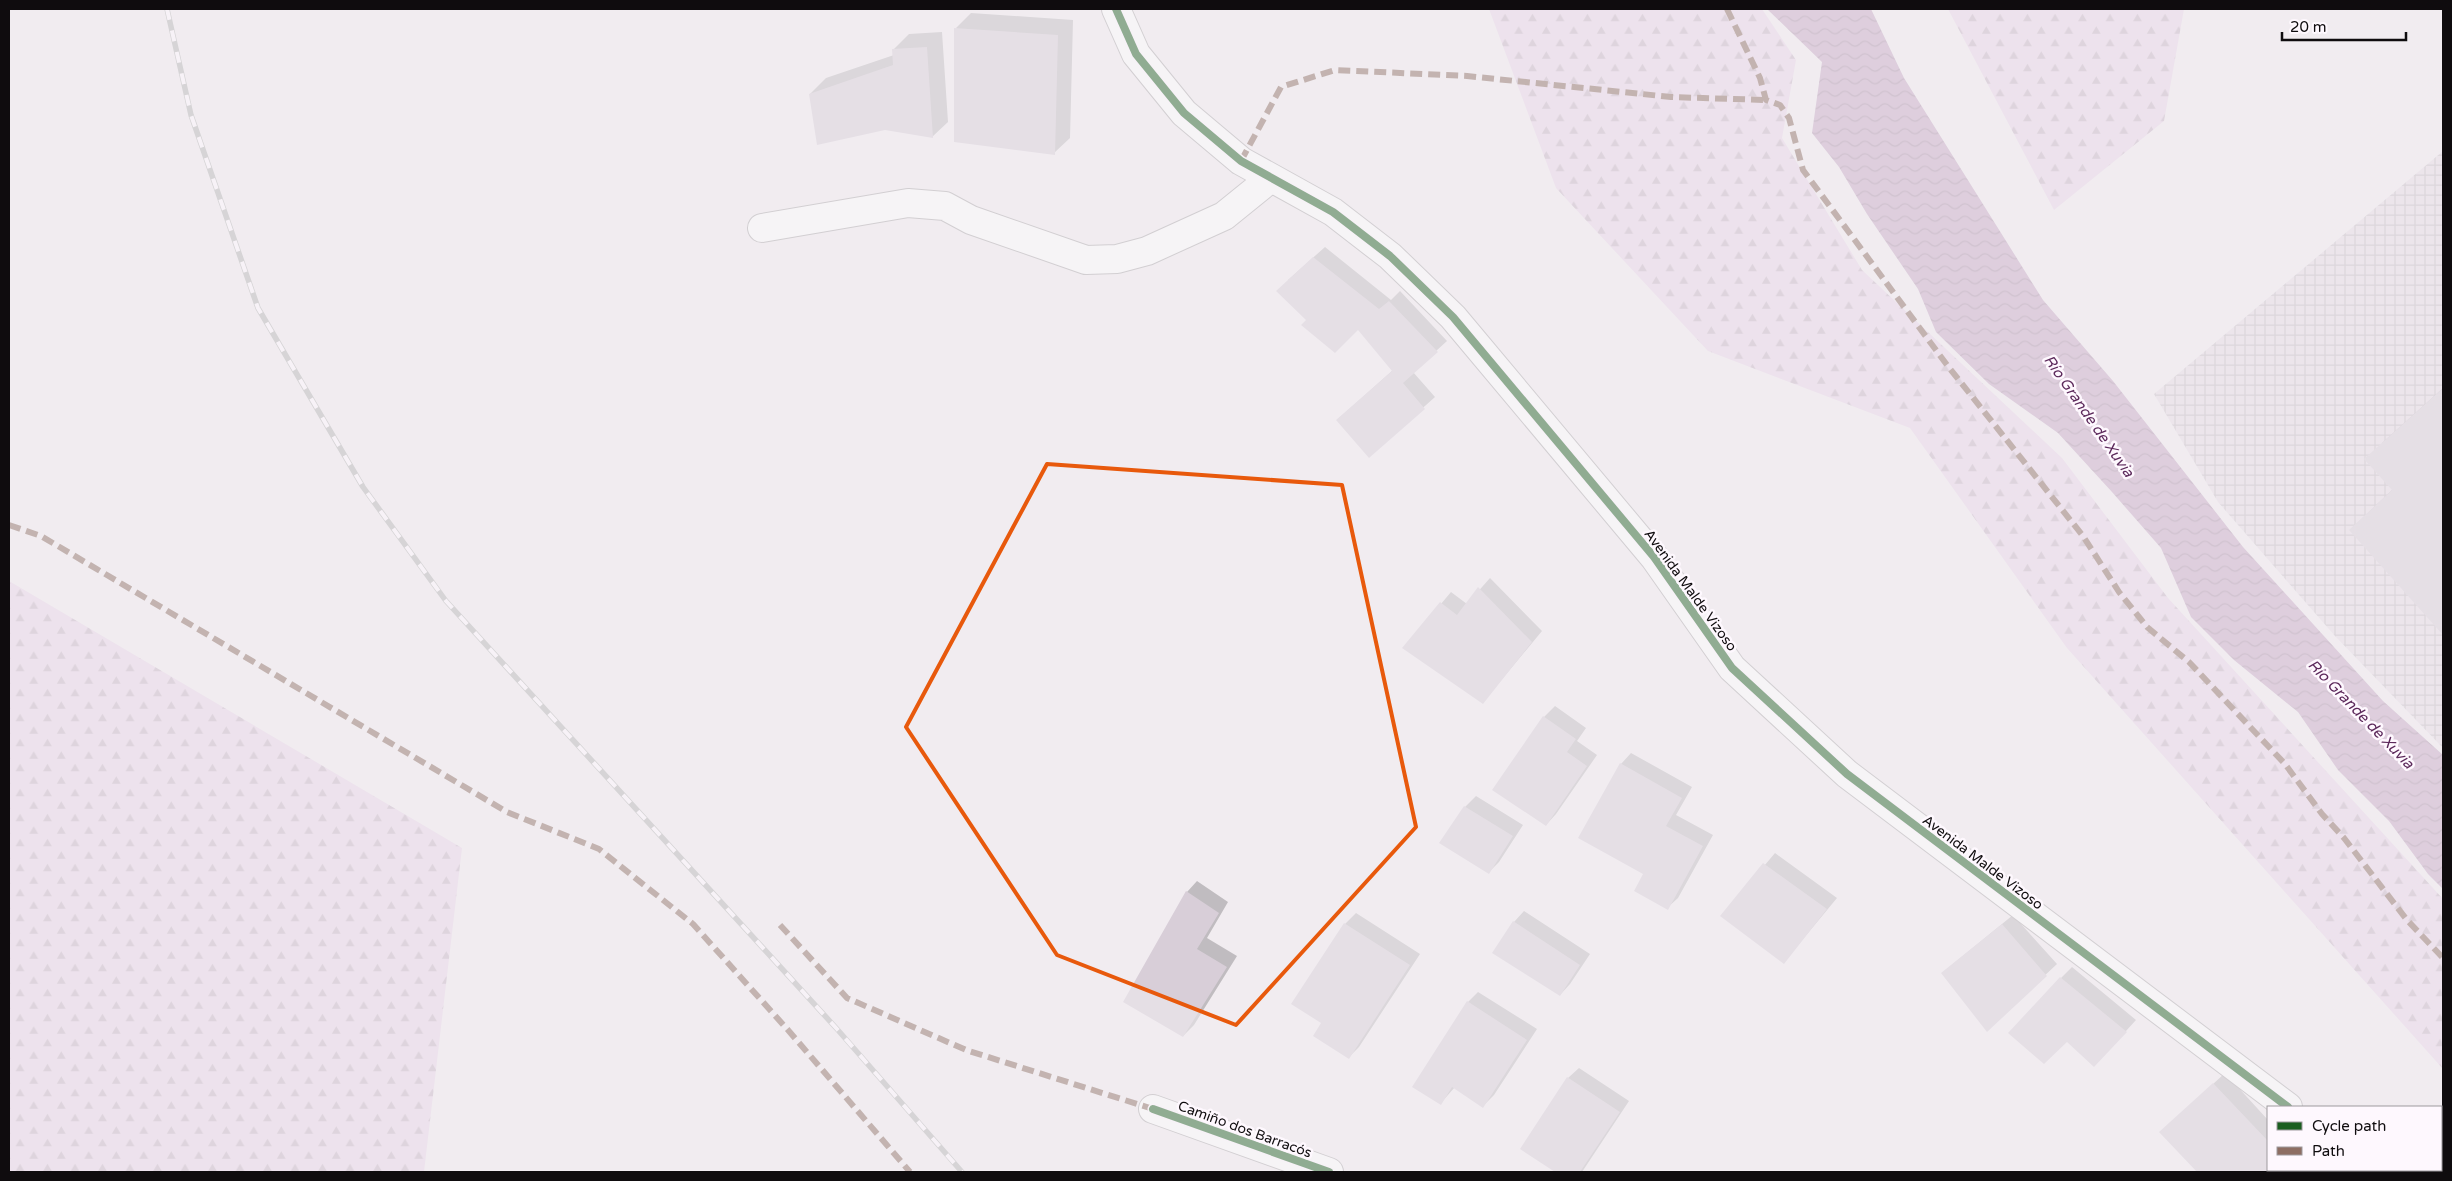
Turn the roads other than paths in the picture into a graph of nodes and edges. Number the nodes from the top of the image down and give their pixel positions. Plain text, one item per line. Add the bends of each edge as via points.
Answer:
1 (1116, 9) edge
2 (1271, 178) junction
3 (762, 228) dead end
4 (2287, 1106) edge
5 (1153, 1109) dead end
6 (1329, 1172) edge

1 - 2 street, Avenida Malde Vizoso via 1136,54 1184,113 1241,161
2 - 3 street via 1224,216 1146,251 1117,259 1086,260 971,220 945,206 908,203
2 - 4 street, Avenida Malde Vizoso via 1333,212 1390,256 1452,317 1654,557 1732,668 1847,774
5 - 6 street, Camiño dos Barracós

